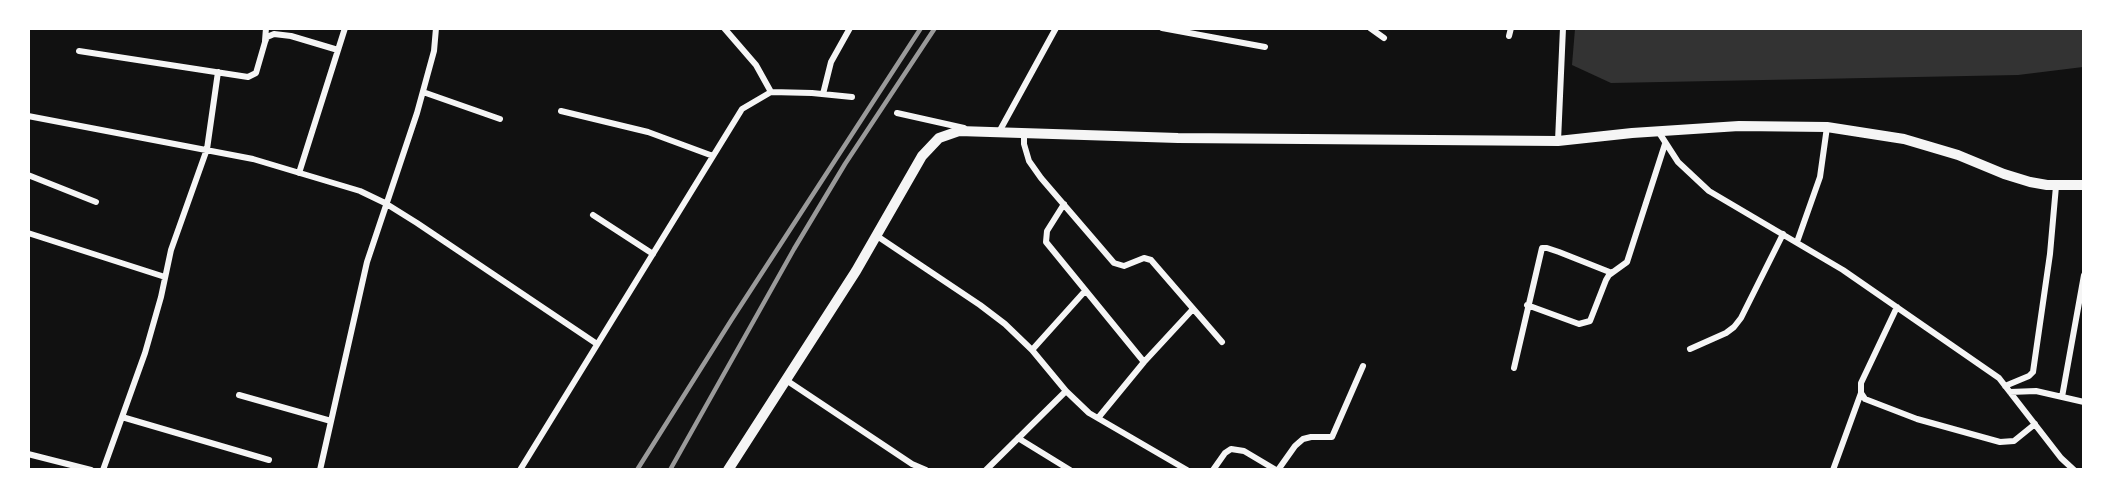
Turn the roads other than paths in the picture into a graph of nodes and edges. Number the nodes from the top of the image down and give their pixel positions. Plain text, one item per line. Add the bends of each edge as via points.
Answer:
1 (266, 28) edge
2 (345, 28) edge
3 (436, 28) edge
4 (724, 28) edge
5 (850, 28) edge
6 (1056, 28) edge
7 (1162, 28) edge
8 (1212, 28) edge
9 (1370, 28) edge
10 (1511, 28) edge
11 (1563, 28) edge
12 (1509, 36) dead end
13 (1211, 37) junction
14 (1384, 38) dead end
15 (265, 42) junction
16 (1265, 47) dead end
17 (338, 50) junction
18 (79, 51) dead end
19 (218, 72) junction
20 (423, 92) junction
21 (771, 92) junction
22 (823, 94) junction
23 (852, 97) dead end
24 (561, 111) dead end
25 (897, 113) dead end
26 (28, 116) edge
27 (500, 119) dead end
28 (1827, 127) junction
29 (978, 131) junction
30 (1658, 131) junction
31 (999, 132) junction
32 (1024, 133) junction
33 (1558, 141) junction
34 (1665, 144) junction
35 (207, 149) junction
36 (713, 156) junction
37 (299, 173) junction
38 (28, 175) edge
39 (2084, 185) edge
40 (2056, 186) junction
41 (96, 202) dead end
42 (385, 203) junction
43 (1064, 204) junction
44 (592, 216) dead end
45 (28, 233) edge
46 (1783, 234) junction
47 (877, 236) junction
48 (1797, 242) junction
49 (653, 254) junction
50 (1612, 273) junction
51 (2084, 275) edge
52 (165, 277) junction
53 (1085, 291) junction
54 (1527, 305) junction
55 (1897, 307) junction
56 (1193, 309) junction
57 (1222, 342) dead end
58 (597, 344) junction
59 (1690, 349) dead end
60 (1032, 350) junction
61 (1144, 362) junction
62 (1363, 366) dead end
63 (1514, 368) dead end
64 (786, 380) junction
65 (2005, 386) junction
66 (1066, 391) junction
67 (2010, 392) junction
68 (1861, 393) junction
69 (239, 395) dead end
70 (2062, 397) junction
71 (2084, 402) edge
72 (122, 417) junction
73 (1098, 418) junction
74 (331, 421) junction
75 (2035, 424) junction
76 (1018, 438) junction
77 (28, 454) edge
78 (269, 459) dead end
79 (76, 468) edge
80 (91, 470) edge
81 (103, 470) edge
82 (320, 470) edge
83 (520, 470) edge
84 (728, 470) edge
85 (926, 470) edge
86 (986, 470) edge
87 (1070, 470) edge
88 (1187, 470) edge
89 (1213, 470) edge
90 (1277, 470) edge
91 (1833, 470) edge
92 (2074, 470) edge

1 - 15 street
2 - 17 street
3 - 20 street
4 - 21 street via 756,65
5 - 22 street via 831,62
6 - 31 street
7 - 13 street
8 - 13 street
9 - 14 street
10 - 12 street
11 - 33 street
13 - 16 street
15 - 17 street via 281,34
15 - 19 street via 252,76
17 - 37 street
18 - 19 street
19 - 35 street
20 - 27 street
20 - 42 street
21 - 22 street
21 - 36 street via 742,109
22 - 23 street
24 - 36 street via 648,132
25 - 29 street
26 - 35 street
28 - 30 street via 1739,126
28 - 40 street via 1904,139 2004,174
28 - 48 street via 1820,177
29 - 31 street
29 - 47 street via 958,131 939,138 922,156
30 - 33 street
30 - 34 street
31 - 32 street
32 - 33 street
32 - 43 street via 1029,161
34 - 46 street via 1709,191
34 - 50 street via 1627,262
35 - 37 street
35 - 52 street via 179,221
36 - 49 street
37 - 42 street via 360,191
38 - 41 street
39 - 40 street
40 - 65 street via 2033,372
42 - 58 street
42 - 74 street via 364,271
43 - 53 street via 1047,231 1046,242
43 - 56 street via 1114,263 1124,266 1144,258 1151,260
44 - 49 street
45 - 52 street
46 - 48 street
46 - 59 street via 1734,327
47 - 60 street via 980,305
47 - 64 street
48 - 55 street
49 - 58 street
50 - 54 street via 1590,321 1583,324
50 - 54 street via 1542,248
51 - 70 street
52 - 72 street via 145,353
53 - 60 street
53 - 61 street
54 - 63 street
55 - 65 street
55 - 68 street via 1869,362
56 - 57 street
56 - 61 street
58 - 83 street
60 - 66 street
61 - 73 street
62 - 90 street via 1332,437 1303,439
64 - 84 street
64 - 85 street via 912,465
65 - 67 street
66 - 73 street
66 - 76 street
67 - 70 street via 2036,391
67 - 75 street
68 - 75 street via 1865,399 1917,419 1989,440 2014,441
68 - 91 street
69 - 74 street
70 - 71 street
72 - 78 street
72 - 81 street
73 - 88 street
74 - 82 street
75 - 92 street
76 - 86 street
76 - 87 street
77 - 79 street
79 - 80 street
89 - 90 street via 1231,449 1245,452

